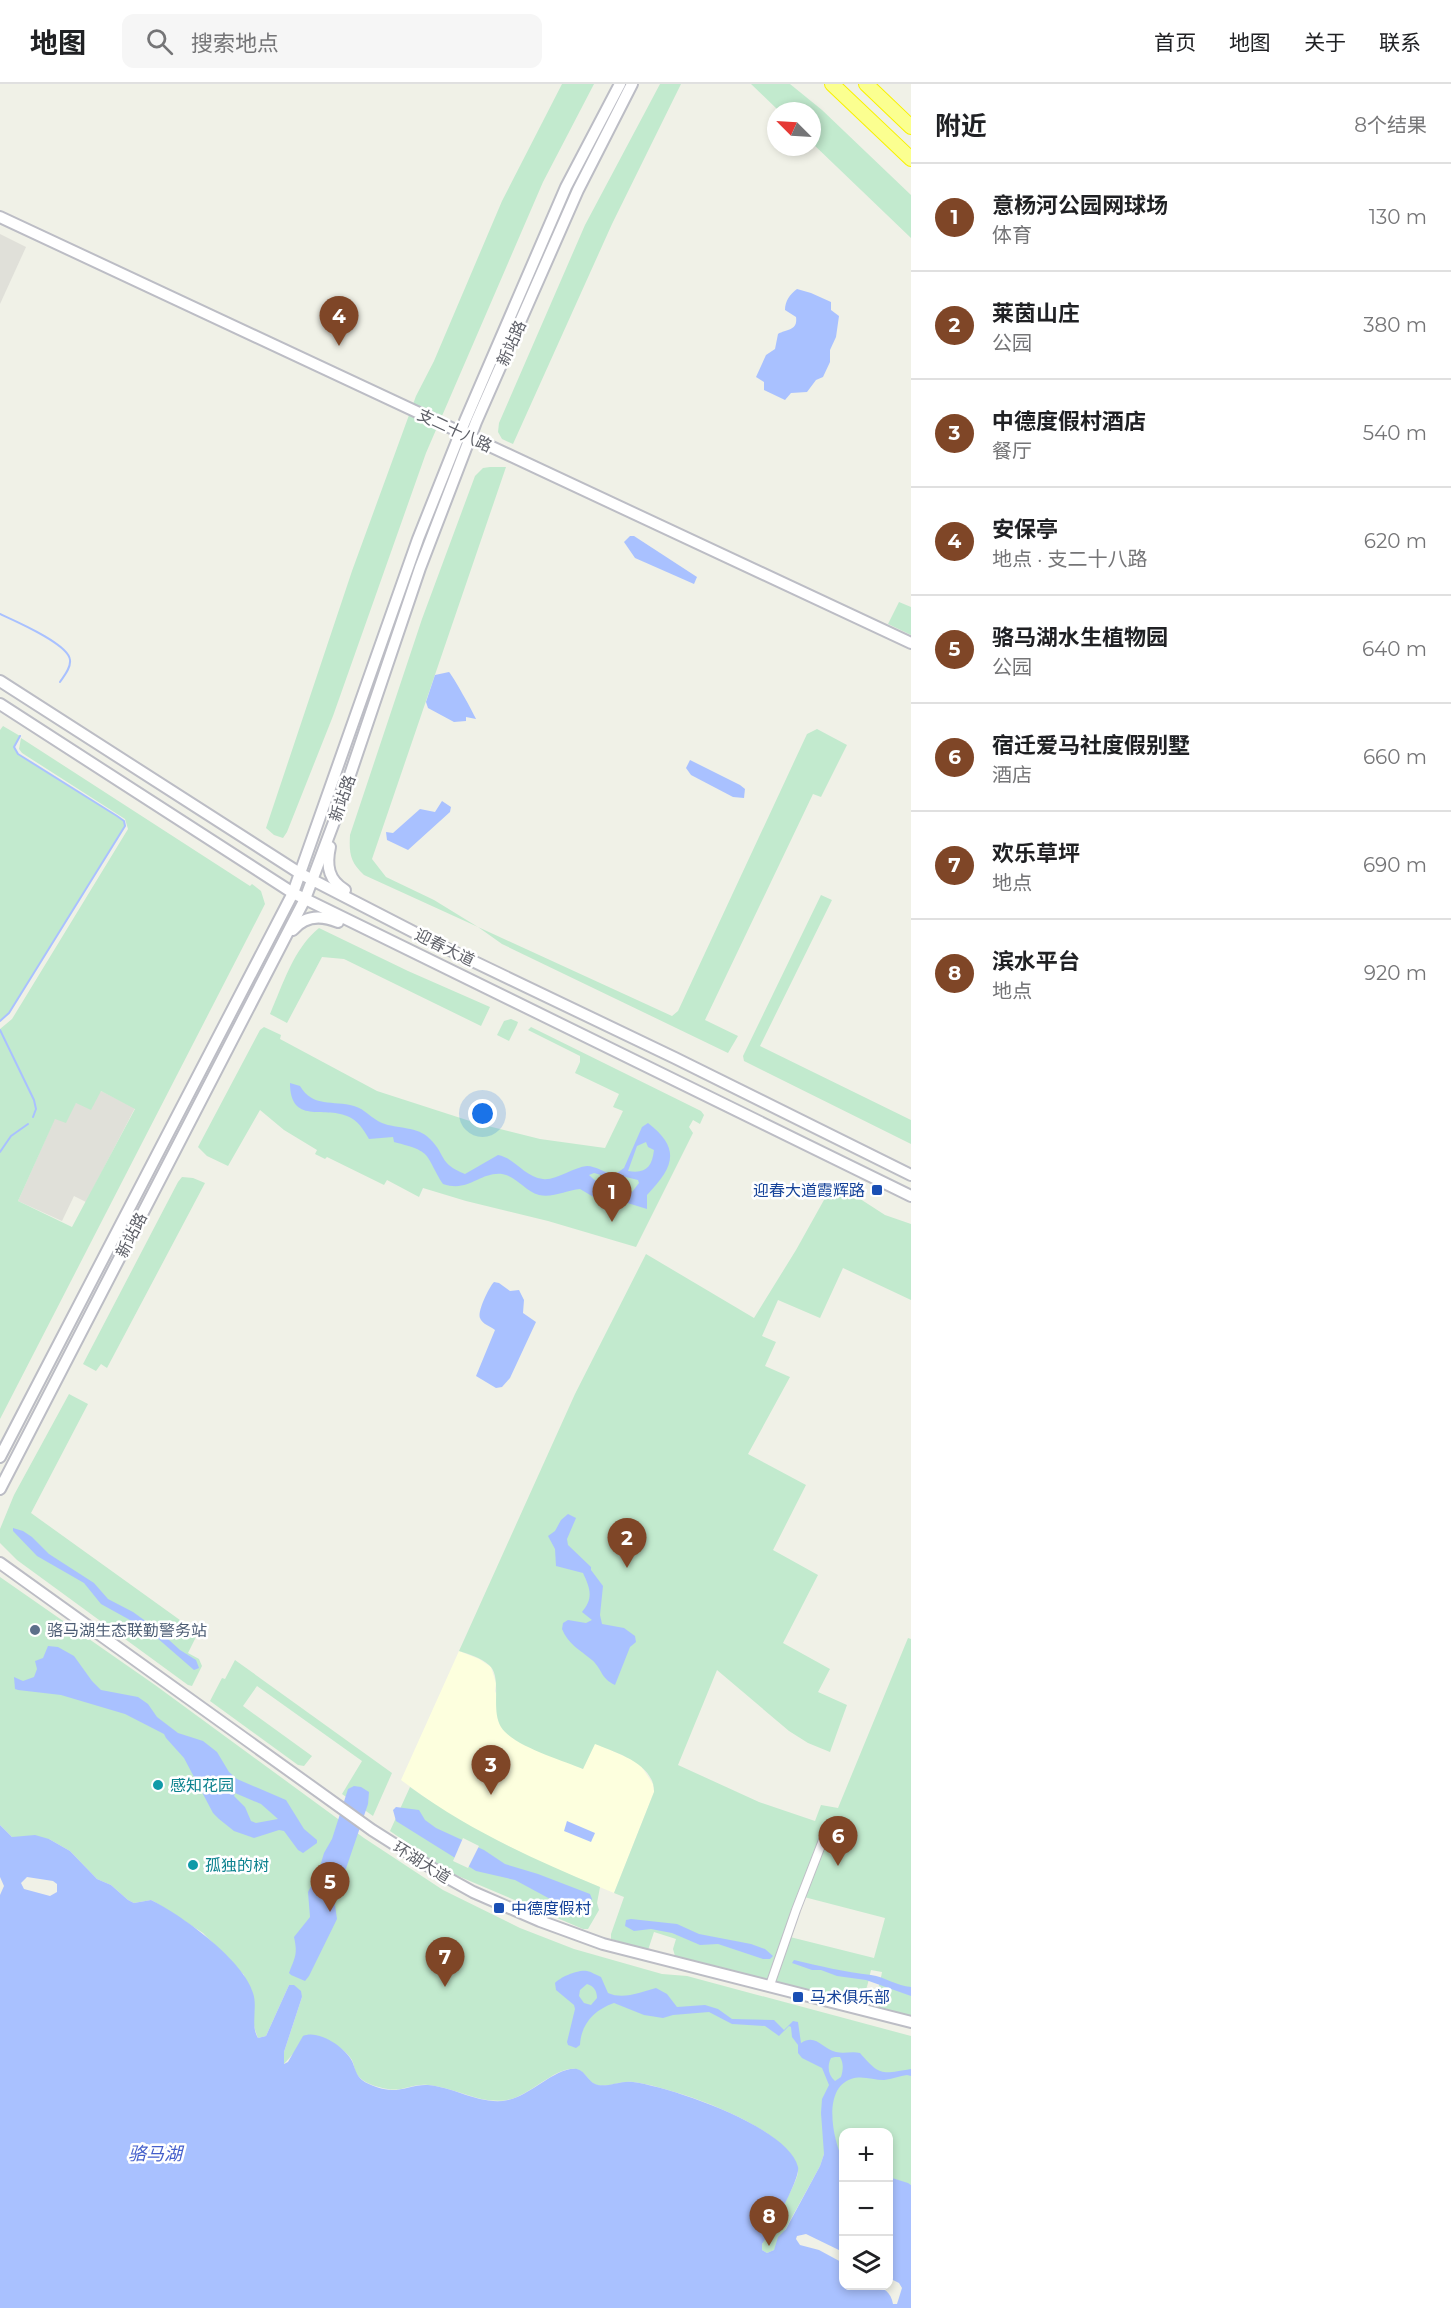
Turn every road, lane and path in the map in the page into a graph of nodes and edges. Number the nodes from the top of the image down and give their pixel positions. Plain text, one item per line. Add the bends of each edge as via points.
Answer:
1 (633, 84) edge
2 (832, 84) edge
3 (866, 84) edge
4 (620, 89) edge
5 (911, 127) edge
6 (911, 159) edge
7 (0, 217) edge
8 (465, 435) junction
9 (911, 643) edge
10 (0, 681) edge
11 (0, 704) edge
12 (334, 822) junction
13 (301, 874) junction
14 (314, 880) junction
15 (293, 893) junction
16 (305, 899) junction
17 (372, 910) junction
18 (364, 928) junction
19 (433, 942) junction
20 (279, 950) junction
21 (438, 963) junction
22 (911, 1175) edge
23 (911, 1196) edge
24 (0, 1457) edge
25 (0, 1489) edge
26 (0, 1563) edge
27 (825, 1835) dead end
28 (770, 1985) junction
29 (911, 2022) edge

1 - 4 street, 新站路
2 - 6 highway
3 - 5 highway
4 - 8 street, 新站路 via 566,187
7 - 8 street, 支二十八路
8 - 9 street, 支二十八路
8 - 12 street, 新站路
8 - 13 street, 新站路 via 418,539
10 - 13 street, 迎春大道
11 - 15 street, 迎春大道
12 - 14 street, 新站路
12 - 19 street via 328,855 331,878 339,887
13 - 14 street, 迎春大道
13 - 15 street, 新站路
14 - 16 street, 新站路
14 - 17 street, 迎春大道
15 - 16 street, 迎春大道
15 - 24 street, 新站路
16 - 18 street, 迎春大道
16 - 20 street, 新站路
17 - 18 street
17 - 19 street, 迎春大道
18 - 21 street, 迎春大道
19 - 22 street, 迎春大道
20 - 21 street via 298,924 326,917
20 - 25 street, 新站路
21 - 23 street, 迎春大道
26 - 28 street, 环湖大道 via 332,1802 461,1886 540,1922 603,1944
27 - 28 street
28 - 29 street, 环湖大道

